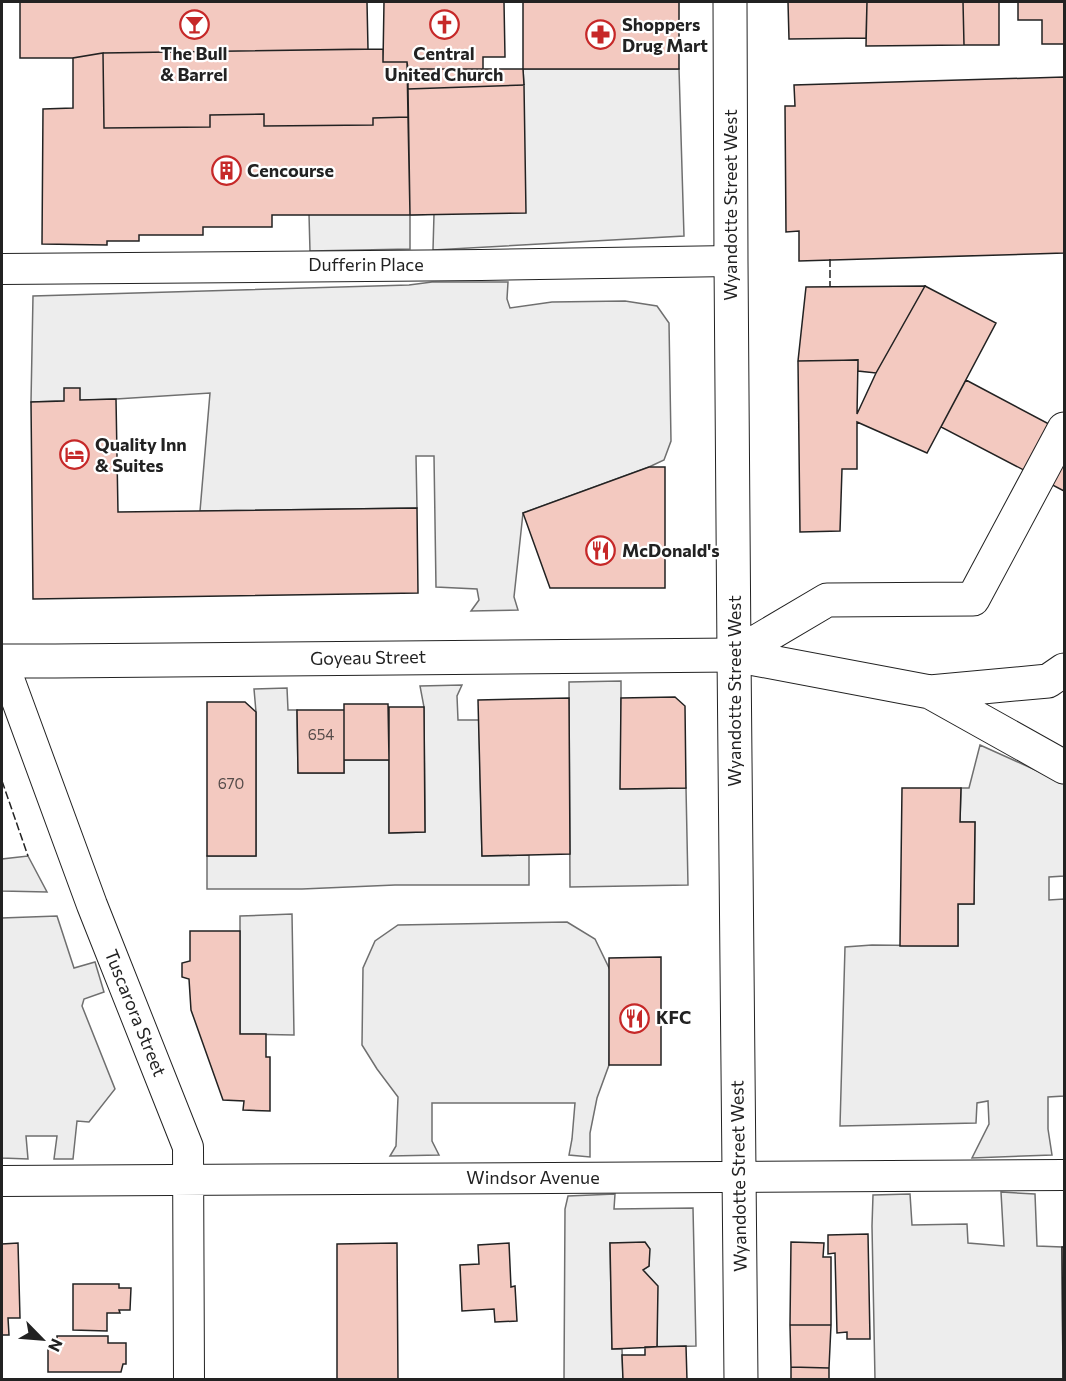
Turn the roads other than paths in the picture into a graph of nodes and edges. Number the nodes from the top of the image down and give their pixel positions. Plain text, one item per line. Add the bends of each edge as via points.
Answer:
1 (730, 2) edge
2 (731, 261) junction
3 (2, 269) edge
4 (1064, 431) edge
5 (734, 655) junction
6 (2, 660) edge
7 (1065, 670) edge
8 (930, 692) junction
9 (1065, 767) edge
10 (1065, 1175) edge
11 (740, 1177) junction
12 (188, 1180) junction
13 (2, 1181) edge
14 (189, 1380) edge
15 (741, 1380) edge

1 - 2 main road, Wyandotte Street West
2 - 3 street, Dufferin Place
2 - 5 main road, Wyandotte Street West
4 - 5 main road via 973,599 826,600
5 - 6 main road, Goyeau Street
5 - 8 main road, Goyeau Street
5 - 11 main road, Wyandotte Street West
6 - 12 street, Tuscarora Street via 92,905 188,1147
7 - 8 main road via 1048,681
8 - 9 main road
10 - 11 street, Windsor Avenue
11 - 12 street, Windsor Avenue
11 - 15 main road, Wyandotte Street West
12 - 13 street, Windsor Avenue
12 - 14 street, Tuscarora Street

